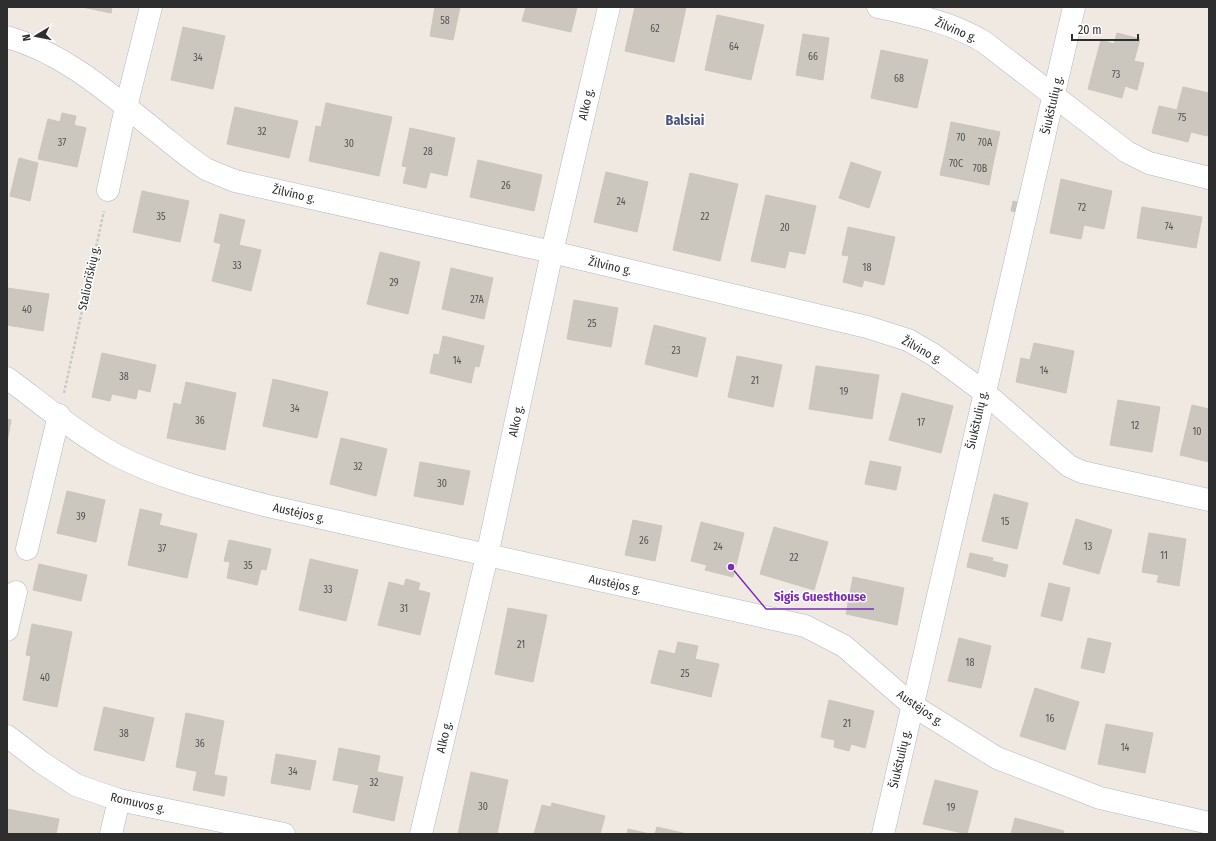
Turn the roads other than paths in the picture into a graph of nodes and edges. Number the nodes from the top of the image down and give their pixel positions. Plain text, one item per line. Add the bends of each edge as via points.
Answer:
1 (151, 7) edge
2 (609, 7) edge
3 (878, 7) edge
4 (1074, 7) edge
5 (7, 37) edge
6 (1054, 97) junction
7 (126, 107) junction
8 (1209, 178) edge
9 (108, 190) road end
10 (552, 252) junction
11 (7, 378) edge
12 (984, 392) junction
13 (59, 416) junction
14 (1209, 500) edge
15 (27, 549) dead end
16 (487, 556) junction
17 (16, 592) dead end
18 (7, 630) edge
19 (912, 705) junction
20 (7, 736) edge
21 (119, 800) junction
22 (1209, 823) edge
23 (111, 834) edge
24 (284, 834) edge
25 (421, 834) edge
26 (883, 834) edge

1 - 7 street
2 - 10 street, Alko g.
3 - 6 street, Žilvino g. via 941,21 966,31
4 - 6 street, Šiukštulių g.
5 - 7 street, Žilvino g. via 26,42 57,56
6 - 8 street, Žilvino g. via 1126,152 1149,163
6 - 12 street, Šiukštulių g.
7 - 9 street
7 - 10 street, Žilvino g. via 206,169 234,181
10 - 12 street, Žilvino g. via 867,327 908,340 934,355
10 - 16 street, Alko g.
11 - 13 street, Austėjos g.
12 - 14 street, Žilvino g. via 1069,466 1082,472
12 - 19 street, Šiukštulių g.
13 - 15 street
13 - 16 street, Austėjos g. via 115,454 185,484 268,506
16 - 19 street, Austėjos g. via 805,626 844,646
16 - 25 street, Alko g.
17 - 18 street
19 - 22 street, Austėjos g. via 1012,764 1100,798
19 - 26 street, Šiukštulių g.
20 - 21 street, Romuvos g. via 76,785
21 - 23 street
21 - 24 street, Romuvos g.

